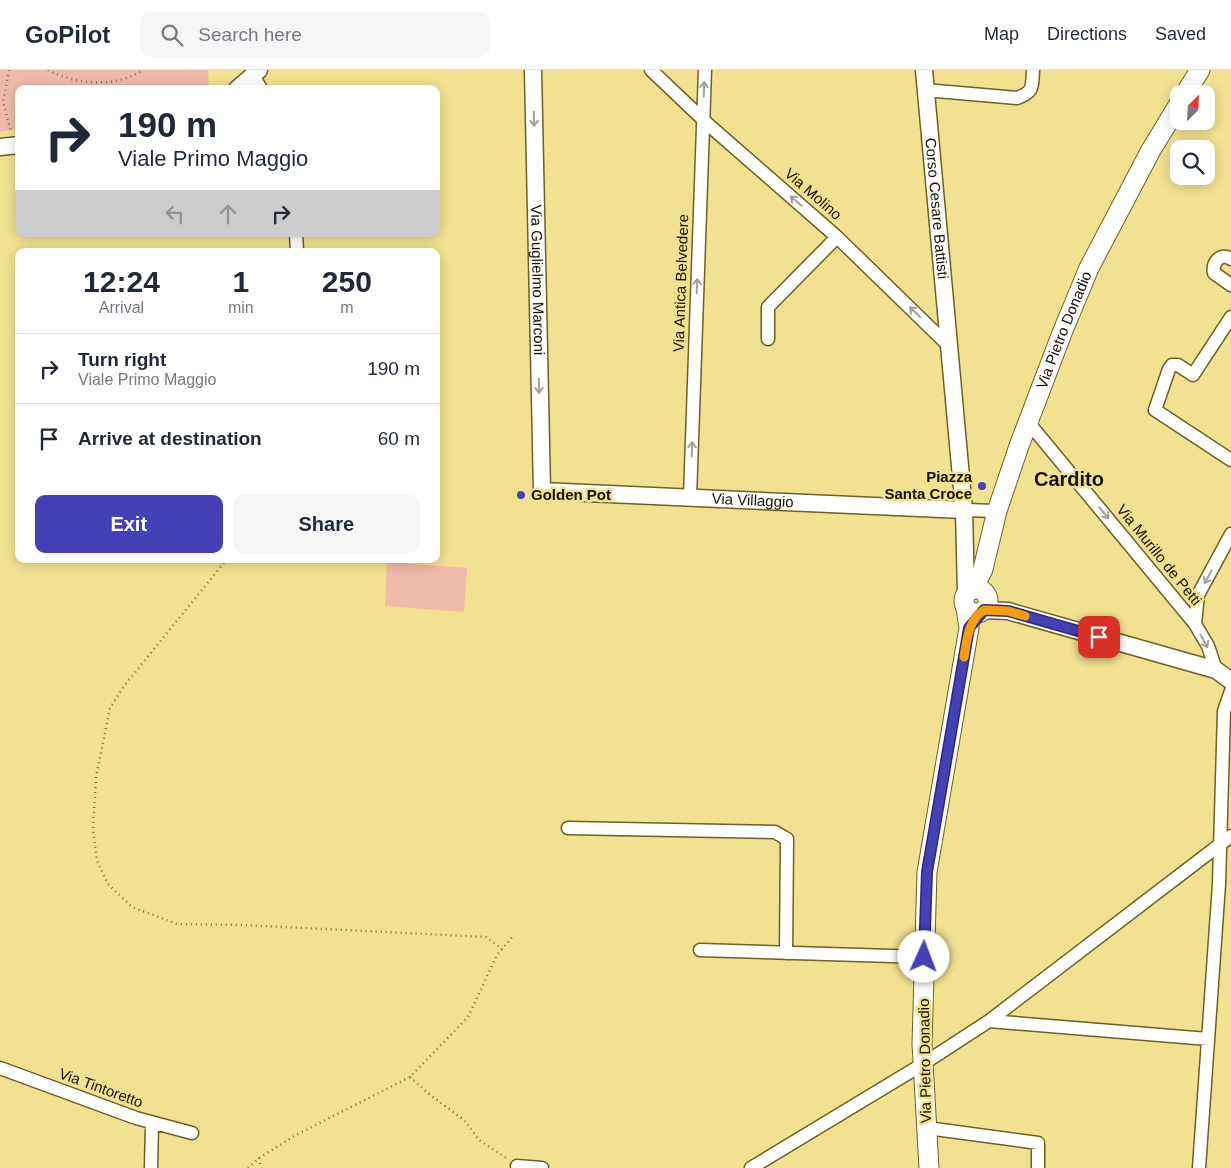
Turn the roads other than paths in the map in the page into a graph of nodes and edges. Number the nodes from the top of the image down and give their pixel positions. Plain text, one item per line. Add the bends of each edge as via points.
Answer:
1 (533, 70) edge
2 (651, 70) edge
3 (705, 70) edge
4 (924, 70) edge
5 (1033, 70) edge
6 (1200, 70) edge
7 (258, 78) edge
8 (245, 85) edge
9 (1191, 85) edge
10 (925, 90) junction
11 (703, 119) junction
12 (1170, 119) edge
13 (837, 237) junction
14 (1231, 259) edge
15 (1231, 284) edge
16 (1231, 317) edge
17 (768, 339) dead end
18 (950, 346) junction
19 (1028, 422) junction
20 (1231, 460) edge
21 (542, 490) joint
22 (690, 498) junction
23 (964, 510) junction
24 (996, 511) junction
25 (1231, 534) edge
26 (978, 600) junction
27 (1195, 624) junction
28 (1216, 670) junction
29 (1231, 681) edge
30 (1231, 692) edge
31 (568, 828) dead end
32 (1231, 836) edge
33 (1219, 844) junction
34 (1225, 884) edge
35 (700, 950) dead end
36 (786, 952) junction
37 (924, 957) junction
38 (989, 1020) junction
39 (1208, 1039) junction
40 (923, 1064) junction
41 (0, 1068) edge
42 (152, 1123) junction
43 (927, 1128) junction
44 (192, 1133) dead end
45 (517, 1166) road end
46 (151, 1168) edge
47 (542, 1168) edge
48 (751, 1168) edge
49 (929, 1168) edge
50 (1038, 1168) edge
51 (1198, 1168) edge

1 -> 21 street, Via Guglielmo Marconi
2 - 11 street, Via Molino
11 -> 3 street, Via Antica Belvedere
4 - 10 street, Corso Cesare Battisti
5 - 10 street via 1028,95 1016,98
6 - 9 main road
7 - 8 street
10 - 18 street, Corso Cesare Battisti
13 -> 11 street, Via Molino
22 -> 11 street, Via Antica Belvedere
12 - 19 main road, Via Pietro Donadio via 1089,268
13 - 17 street via 768,306
18 -> 13 street, Via Molino
14 - 15 street via 1222,257 1213,267 1214,274
16 - 20 street via 1193,375 1178,365 1172,365 1155,410
18 - 23 street, Corso Cesare Battisti
19 - 24 main road, Via Pietro Donadio
19 -> 27 street, Via Murillo de Petti
21 - 22 street, Via Villaggio
22 - 23 street, Via Villaggio
23 - 24 street
23 - 26 street, Corso Cesare Battisti
24 - 26 main road, Via Pietro Donadio
25 -> 27 street via 1198,595
26 - 28 street
26 - 37 main road, Via Pietro Donadio via 969,628 927,872
27 -> 28 street, Via Murillo de Petti via 1208,646
28 - 29 street
30 - 33 street via 1224,711
31 - 36 street via 775,832 786,839
32 - 33 street
33 - 34 street
33 - 38 street
34 - 39 street
35 - 36 street
36 - 37 street
37 - 40 main road, Via Pietro Donadio
38 - 39 street
38 - 40 street
39 - 51 street
40 - 43 main road, Via Pietro Donadio
40 - 48 street
41 - 42 street, Via Tintoretto
42 - 44 street, Via Tintoretto
42 - 46 street
43 - 49 main road, Via Pietro Donadio
43 - 50 street via 1038,1143
45 - 47 street

